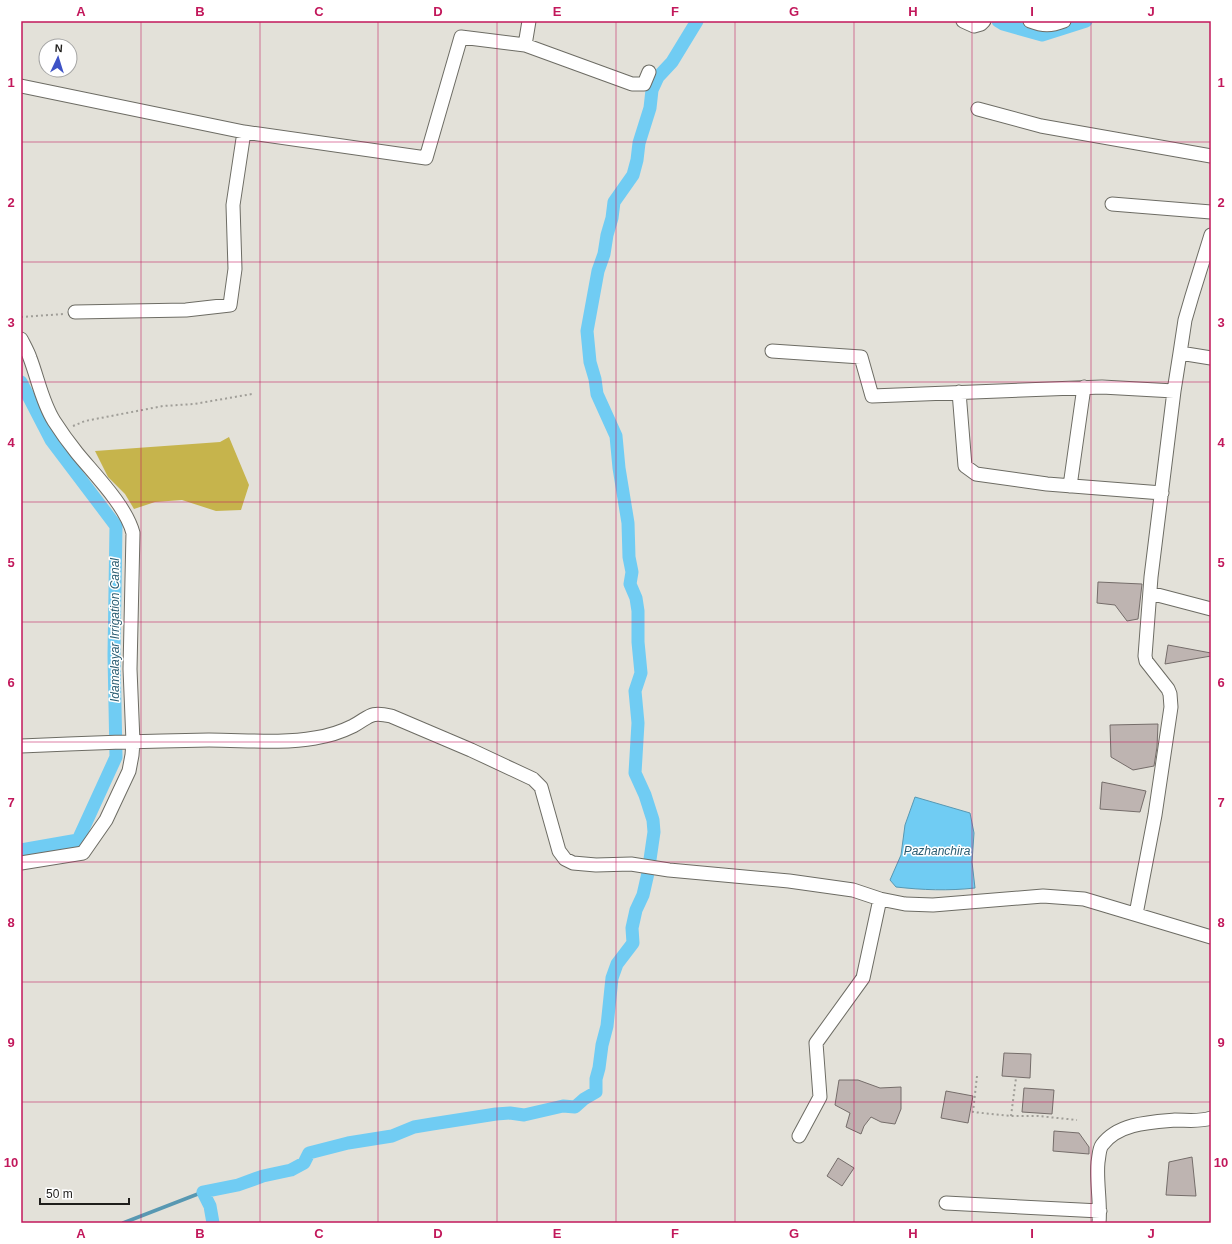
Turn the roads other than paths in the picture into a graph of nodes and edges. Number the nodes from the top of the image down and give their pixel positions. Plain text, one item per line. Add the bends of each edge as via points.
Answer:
1 (529, 21) edge
2 (963, 21) edge
3 (1030, 21) edge
4 (1064, 21) edge
5 (983, 22) edge
6 (525, 45) junction
7 (649, 72) dead end
8 (21, 86) edge
9 (978, 109) dead end
10 (244, 132) junction
11 (1211, 156) edge
12 (1112, 204) dead end
13 (1211, 212) edge
14 (1211, 235) edge
15 (75, 312) road end
16 (21, 339) edge
17 (772, 351) dead end
18 (1180, 353) junction
19 (1211, 358) edge
20 (1084, 387) junction
21 (1174, 391) junction
22 (959, 392) junction
23 (1070, 486) junction
24 (1162, 493) junction
25 (1150, 593) junction
26 (1211, 609) edge
27 (133, 742) junction
28 (21, 746) edge
29 (21, 863) edge
30 (880, 899) junction
31 (1136, 914) junction
32 (1211, 937) edge
33 (1211, 1118) edge
34 (799, 1136) dead end
35 (946, 1203) dead end
36 (1100, 1217) edge

1 - 6 street
2 - 5 street via 974,26
3 - 4 street via 1046,25
6 - 7 street via 632,84 644,84
6 - 10 street via 461,37 426,158
8 - 10 street
9 - 11 street via 1042,126
10 - 15 street via 233,205 235,269 230,305 186,310
12 - 13 street
14 - 18 street via 1185,320
16 - 27 street via 53,419 64,437 119,506 133,533 130,669
17 - 22 street via 861,357 872,396
18 - 19 street
18 - 21 street
20 - 21 street
20 - 22 street
20 - 23 street
21 - 24 street
22 - 23 street via 964,466 976,474
23 - 24 street
24 - 25 street
25 - 26 street
25 - 31 street via 1144,656 1168,689 1171,707 1155,815
27 - 28 street
27 - 29 street via 129,771 106,820 83,852
27 - 30 street via 290,741 316,738 338,733 354,726 367,716 380,713 471,750 533,779 541,787 559,851 565,859 573,863 640,865 789,881 853,890
30 - 31 street via 905,904 933,905 1043,896 1084,899
30 - 34 street via 863,978 816,1044 820,1097
31 - 32 street
33 - 36 street via 1133,1125 1112,1134 1101,1146 1098,1163
35 - 36 street

